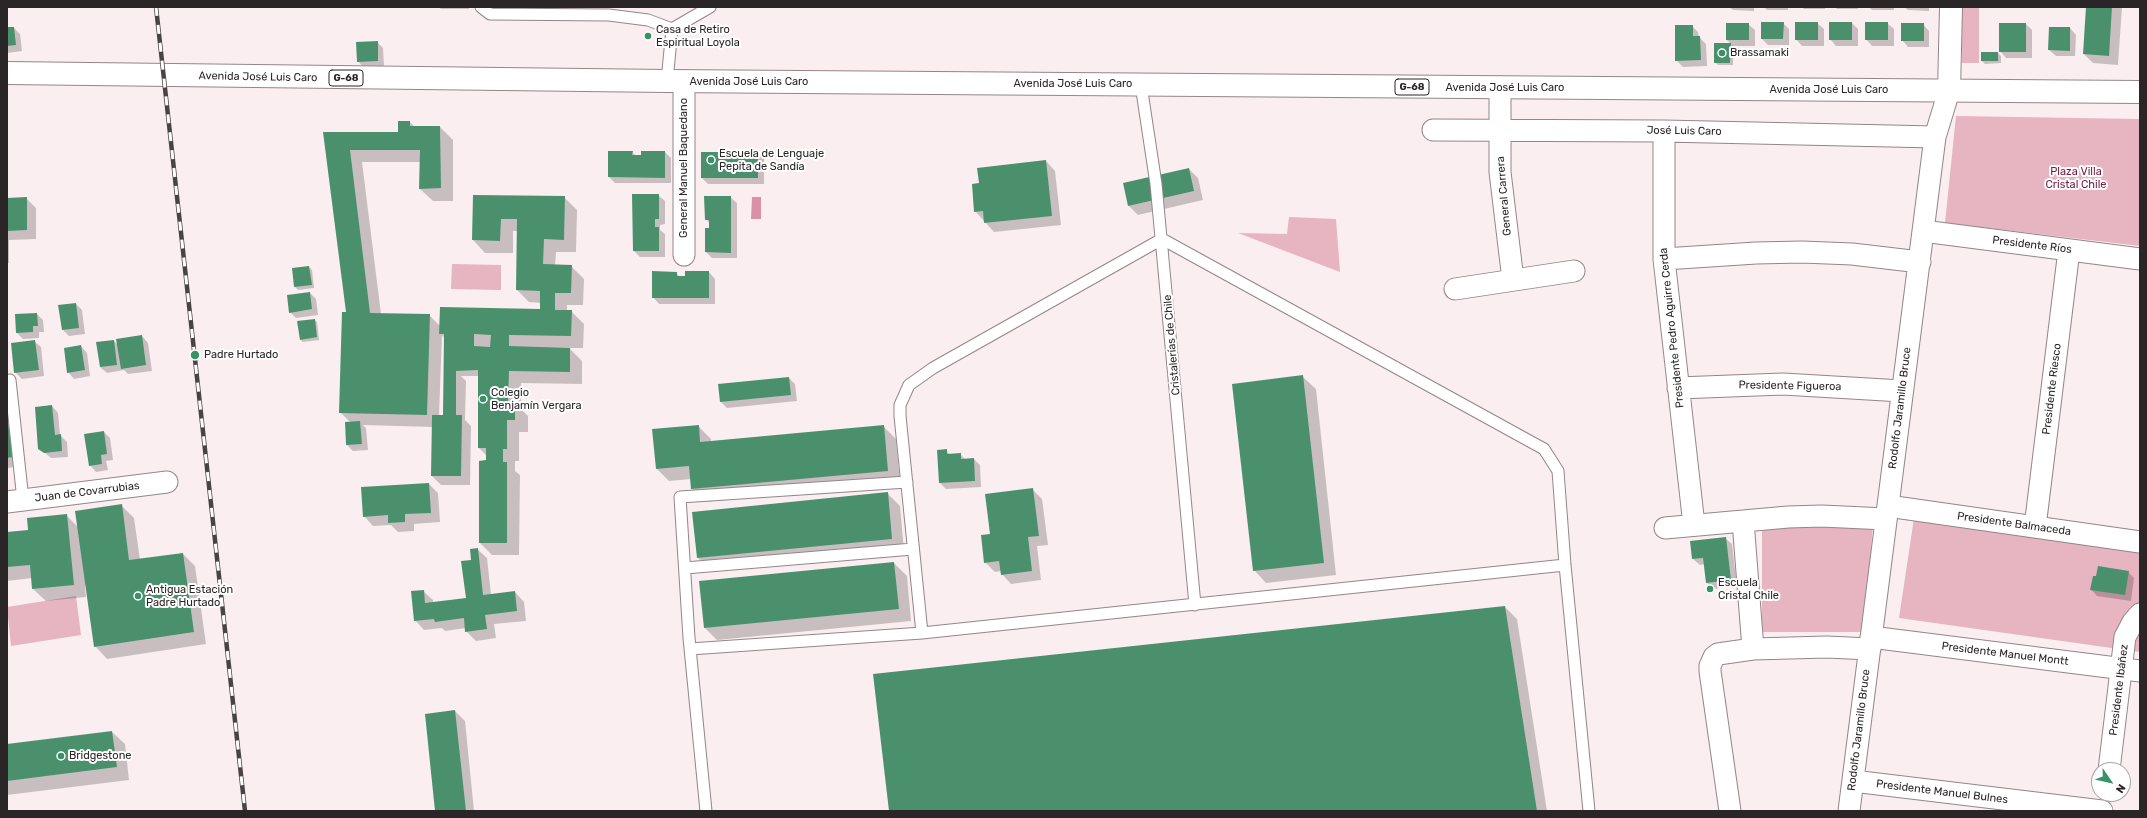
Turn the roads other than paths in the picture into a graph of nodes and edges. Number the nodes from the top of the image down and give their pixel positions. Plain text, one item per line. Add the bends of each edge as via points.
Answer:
1 (481, 7) edge
2 (710, 7) edge
3 (1951, 7) edge
4 (672, 29) junction
5 (7, 73) edge
6 (676, 81) junction
7 (1141, 85) junction
8 (1500, 87) junction
9 (1949, 91) junction
10 (2140, 92) edge
11 (1500, 129) junction
12 (1433, 130) dead end
13 (1664, 131) junction
14 (1935, 137) junction
15 (1923, 231) junction
16 (1162, 239) junction
17 (2069, 250) junction
18 (684, 255) dead end
19 (1664, 258) junction
20 (2140, 259) edge
21 (1920, 262) junction
22 (1574, 271) dead end
23 (1513, 280) junction
24 (1454, 288) dead end
25 (10, 380) dead end
26 (1678, 388) junction
27 (1902, 391) junction
28 (167, 482) dead end
29 (906, 482) junction
30 (15, 501) edge
31 (1887, 513) junction
32 (1743, 520) junction
33 (1694, 525) junction
34 (2035, 527) junction
35 (1665, 528) dead end
36 (2140, 542) edge
37 (913, 549) junction
38 (1565, 566) junction
39 (685, 568) junction
40 (1195, 605) junction
41 (2140, 614) edge
42 (922, 633) junction
43 (1870, 643) junction
44 (690, 648) junction
45 (1753, 649) junction
46 (2131, 670) edge
47 (2111, 762) edge
48 (1853, 781) junction
49 (706, 811) edge
50 (1589, 811) edge
51 (1730, 811) edge
52 (1849, 811) edge
53 (2103, 811) edge

1 - 4 lane via 490,14 610,15 648,20
2 - 4 lane
3 - 9 main road, Rodolfo Jaramillo Bruce
4 - 6 lane
5 - 6 main road, Avenida José Luis Caro / G-68
6 - 7 main road, Avenida José Luis Caro / G-68
6 - 18 street, General Manuel Baquedano
7 - 8 main road, Avenida José Luis Caro / G-68
7 - 16 lane, Cristalerías de Chile via 1149,126
8 - 9 main road, Avenida José Luis Caro / G-68
8 - 11 street, General Carrera
9 - 10 main road, Avenida José Luis Caro / G-68
9 - 14 street, Rodolfo Jaramillo Bruce
11 - 12 street, José Luis Caro
11 - 13 street, José Luis Caro
11 - 23 street, General Carrera via 1500,172
13 - 14 street, José Luis Caro
13 - 19 street, Presidente Pedro Aguirre Cerda
14 - 15 street, Rodolfo Jaramillo Bruce
15 - 17 street, Presidente Ríos
15 - 21 street, Rodolfo Jaramillo Bruce
16 - 29 lane via 932,368 909,385 900,404
16 - 38 lane via 1544,449 1558,471
16 - 40 lane, Cristalerías de Chile
17 - 20 street, Presidente Ríos
17 - 34 street, Presidente Riesco
19 - 21 street via 1802,252 1852,254
19 - 26 street, Presidente Pedro Aguirre Cerda
21 - 27 street, Rodolfo Jaramillo Bruce
22 - 23 street
23 - 24 street
25 - 30 lane
26 - 27 street, Presidente Figueroa via 1783,384
26 - 33 street, Presidente Pedro Aguirre Cerda
27 - 31 street, Rodolfo Jaramillo Bruce
28 - 30 street, Juan de Covarrubias
29 - 37 lane
29 - 39 lane via 680,496
31 - 32 street, Presidente Balmaceda
31 - 34 street, Presidente Balmaceda
31 - 43 street, Rodolfo Jaramillo Bruce
32 - 33 street, Presidente Balmaceda
32 - 45 street
33 - 35 street, Presidente Balmaceda
34 - 36 street, Presidente Balmaceda
37 - 39 lane
37 - 42 lane
38 - 40 lane
38 - 50 lane
39 - 44 lane
40 - 42 lane
41 - 46 street, Presidente Ibáñez via 2133,622 2126,638
42 - 44 lane
43 - 45 street, Presidente Manuel Montt
43 - 46 street, Presidente Manuel Montt
43 - 48 street, Rodolfo Jaramillo Bruce
44 - 49 lane
45 - 51 street, Presidente Manuel Montt via 1718,654 1710,666
46 - 47 street, Presidente Ibáñez
48 - 52 street, Rodolfo Jaramillo Bruce
48 - 53 street, Presidente Manuel Bulnes

